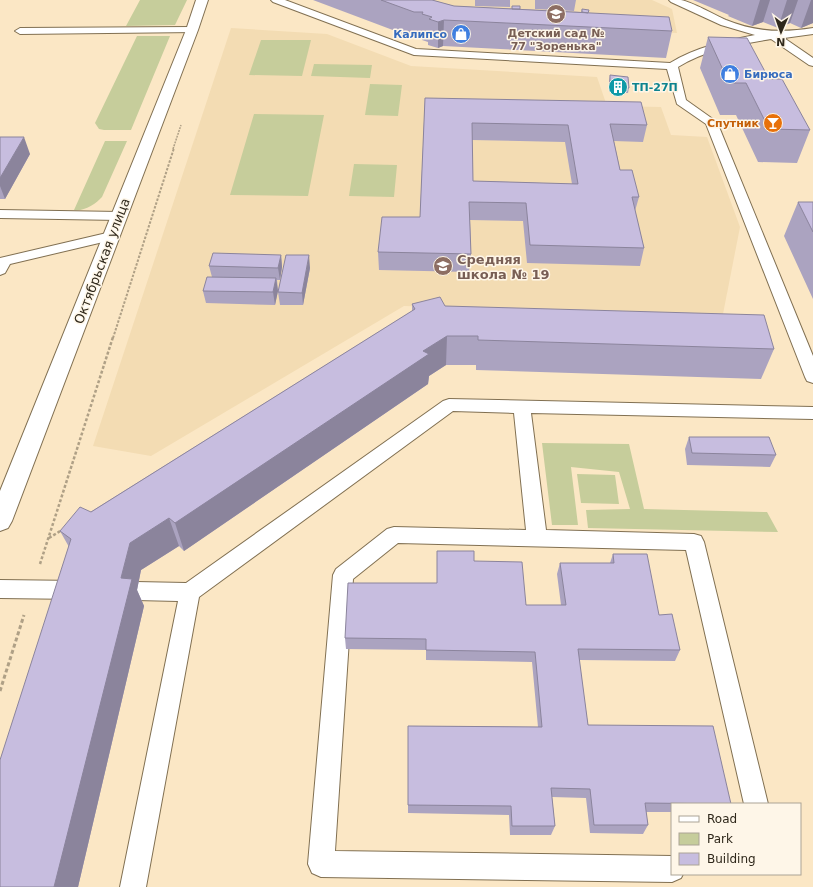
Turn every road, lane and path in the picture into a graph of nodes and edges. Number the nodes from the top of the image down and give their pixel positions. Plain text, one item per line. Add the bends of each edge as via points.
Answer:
1 (202, 0) edge
2 (276, 0) edge
3 (674, 0) edge
4 (192, 30) junction
5 (20, 31) dead end
6 (813, 31) edge
7 (773, 36) junction
8 (813, 63) edge
9 (672, 66) junction
10 (182, 121) dead end
11 (0, 214) edge
12 (119, 216) junction
13 (111, 236) junction
14 (1, 264) edge
15 (813, 377) edge
16 (522, 407) junction
17 (813, 413) edge
18 (0, 520) edge
19 (62, 530) edge
20 (537, 537) junction
21 (49, 538) junction
22 (0, 589) edge
23 (31, 590) junction
24 (78, 590) edge
25 (136, 592) dead end
26 (190, 592) junction
27 (0, 690) edge
28 (756, 803) edge
29 (671, 869) edge
30 (133, 887) edge

1 - 4 main road, Октябрьская улица
2 - 9 lane via 414,52
3 - 7 lane via 723,23
4 - 5 lane
4 - 12 main road, Октябрьская улица
6 - 7 lane
7 - 8 lane
7 - 9 lane via 718,45
9 - 15 lane via 681,102 711,122
10 - 21 path
11 - 12 lane
12 - 13 main road, Октябрьская улица
13 - 14 lane
13 - 18 main road, Октябрьская улица
16 - 17 lane
16 - 20 lane
16 - 26 lane via 449,406
19 - 21 path
20 - 28 lane via 694,542
20 - 29 lane via 394,534 343,575 321,864
21 - 23 path
22 - 23 lane
23 - 24 lane
23 - 27 path
25 - 26 lane
26 - 30 lane

